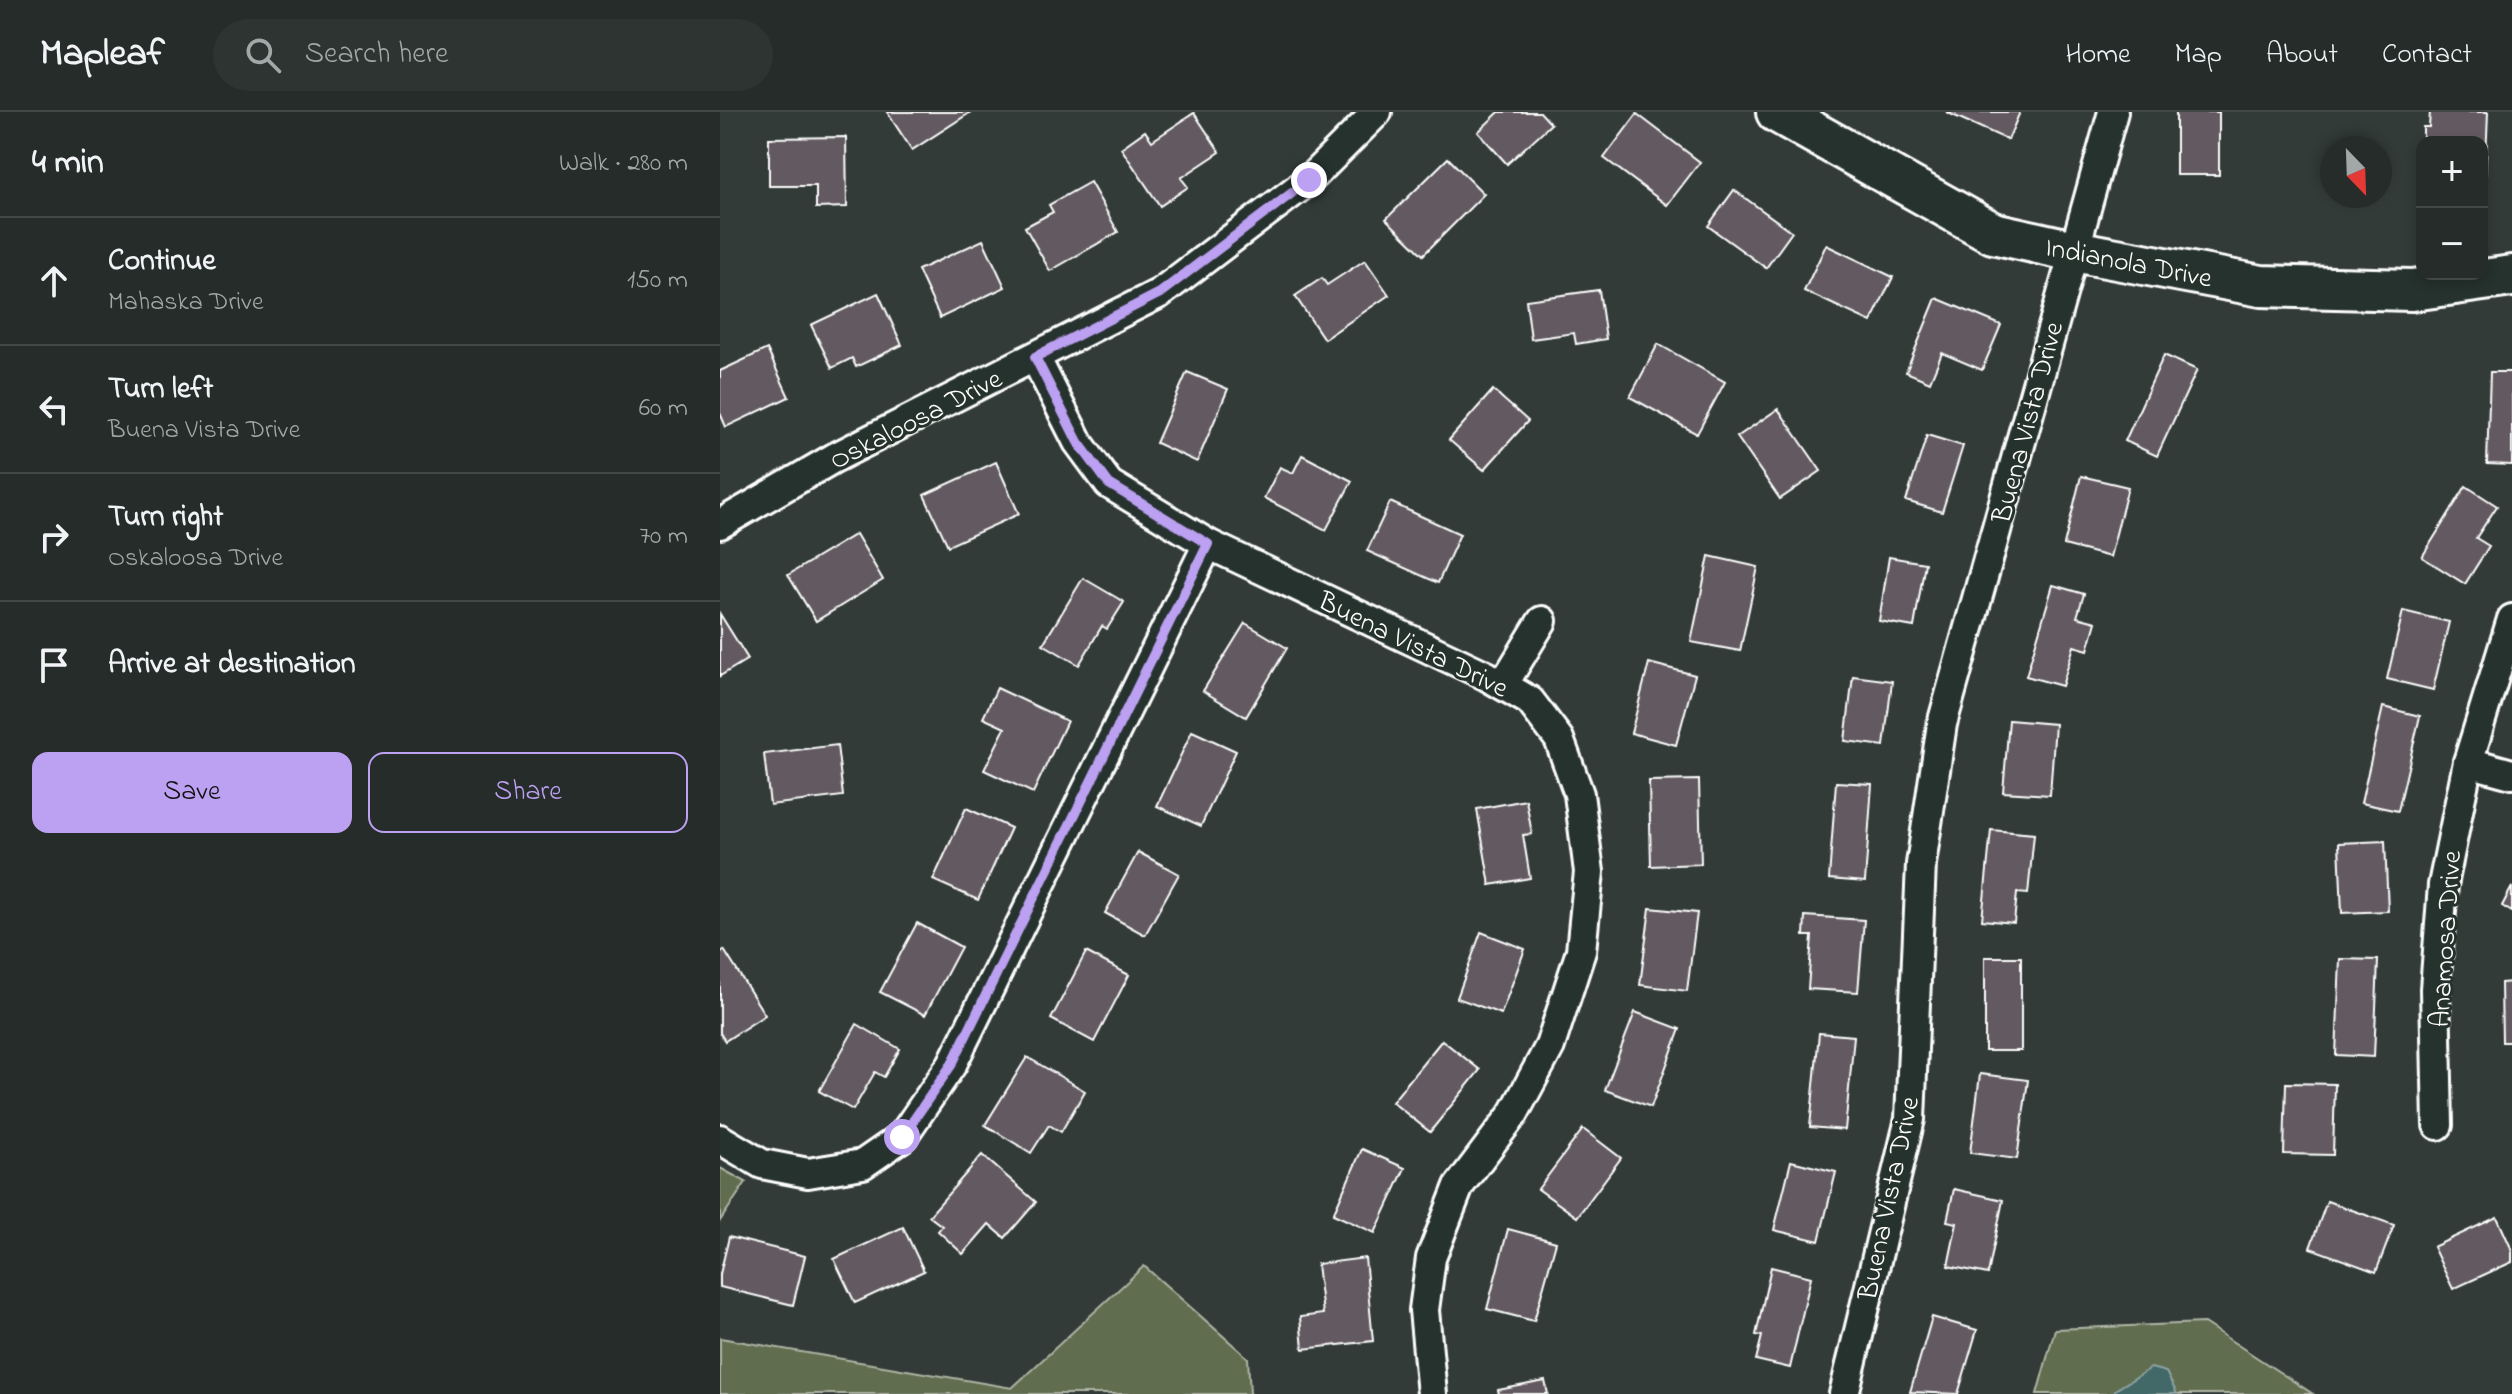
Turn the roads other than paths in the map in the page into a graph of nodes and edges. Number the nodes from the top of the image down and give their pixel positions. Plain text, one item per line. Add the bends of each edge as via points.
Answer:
1 (1377, 112) edge
2 (1777, 112) edge
3 (2113, 112) edge
4 (2074, 251) junction
5 (2512, 276) edge
6 (1035, 357) junction
7 (720, 524) edge
8 (1208, 544) junction
9 (2512, 619) edge
10 (1542, 621) dead end
11 (1503, 685) junction
12 (2468, 762) junction
13 (2512, 774) edge
14 (2438, 1125) dead end
15 (720, 1139) edge
16 (1432, 1394) edge
17 (1844, 1394) edge

1 - 6 street, Oskaloosa Drive via 1309,180 1160,293
2 - 4 street, Indianola Drive via 1993,233
3 - 4 street, Buena Vista Drive
4 - 5 street, Indianola Drive via 2261,286 2412,290
4 - 17 street, Buena Vista Drive via 1942,724 1921,864 1910,1119
6 - 7 street, Oskaloosa Drive via 834,458
6 - 8 street, Buena Vista Drive via 1078,442 1109,484
8 - 11 street, Buena Vista Drive
8 - 15 street via 952,1064 902,1137 863,1164 808,1173 762,1164
9 - 12 street, Anamosa Drive
10 - 11 street
11 - 16 street, Buena Vista Drive via 1530,701 1559,739 1579,794 1589,872 1581,951 1550,1046 1514,1113 1459,1186 1431,1258 1424,1310
12 - 13 street
12 - 14 street, Anamosa Drive via 2443,885 2435,989

